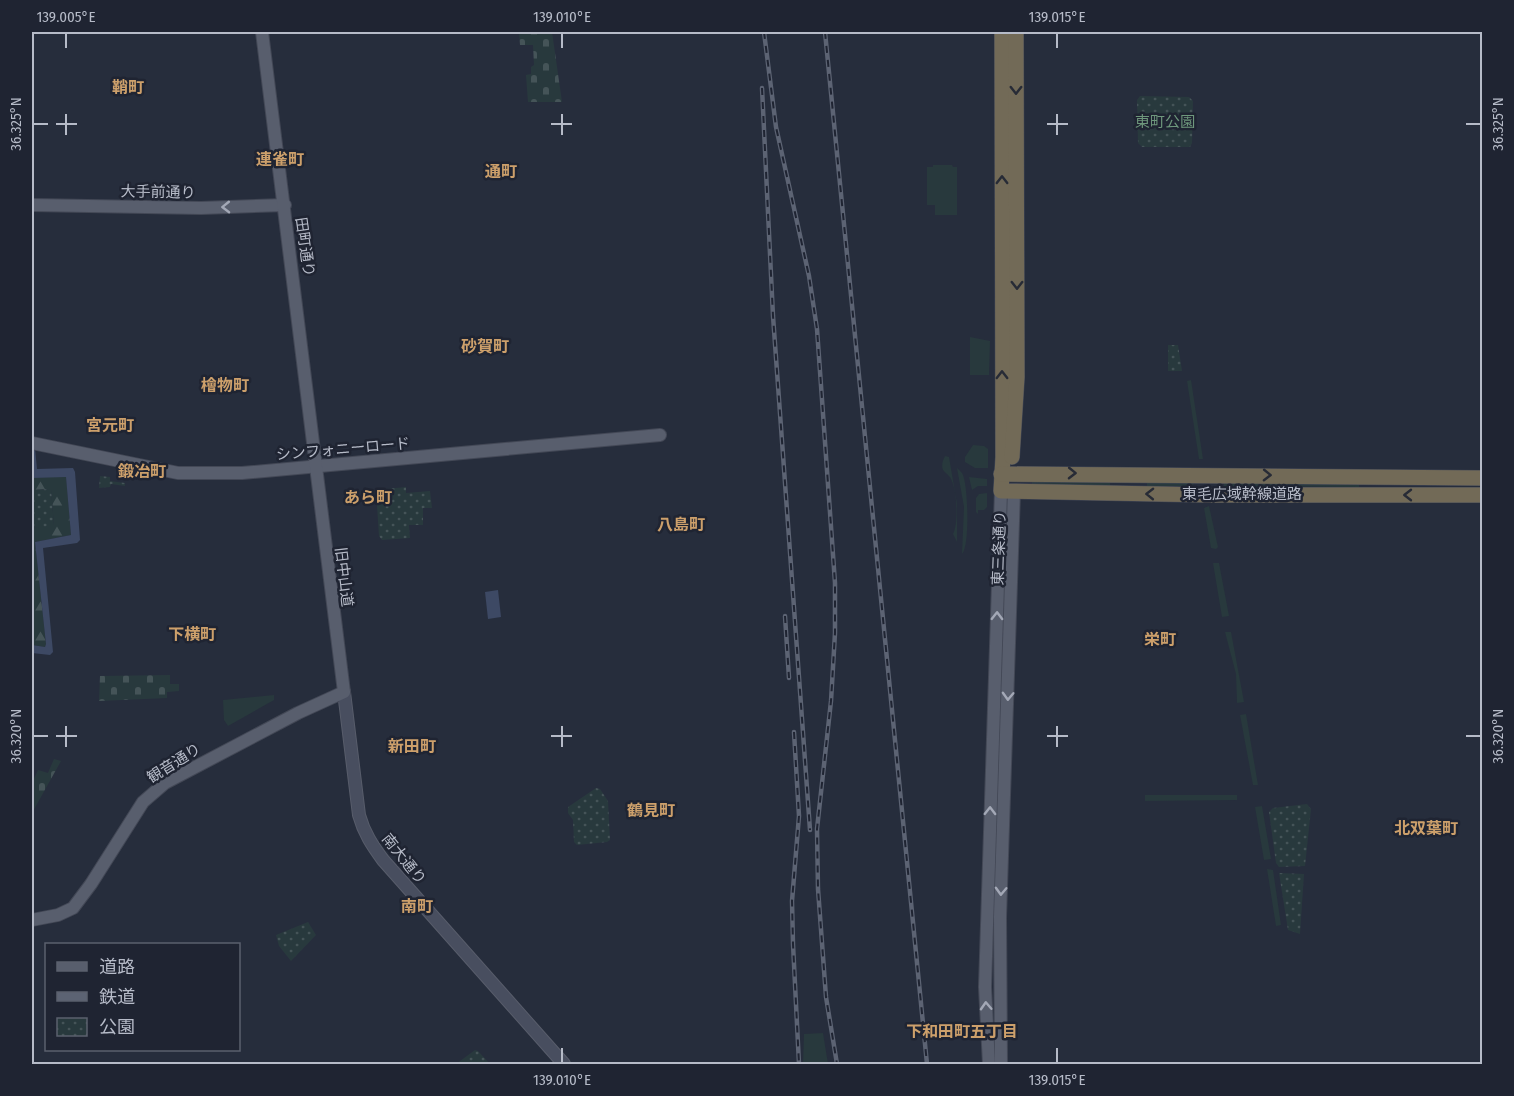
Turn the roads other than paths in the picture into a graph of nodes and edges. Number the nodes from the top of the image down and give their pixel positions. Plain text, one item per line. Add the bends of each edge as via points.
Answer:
1 (262, 32) edge
2 (1002, 32) edge
3 (1016, 32) edge
4 (32, 205) edge
5 (285, 206) junction
6 (660, 435) dead end
7 (36, 443) edge
8 (315, 466) junction
9 (1008, 474) junction
10 (1482, 478) edge
11 (1007, 491) junction
12 (1482, 495) edge
13 (344, 692) junction
14 (32, 920) edge
15 (564, 1065) edge
16 (989, 1065) edge
17 (1001, 1065) edge

1 - 5 main road, 田町通り
9 -> 2 highway, 東三条通り via 1003,458
3 -> 9 highway, 東三条通り via 1017,377
5 -> 4 main road, 大手前通り
5 - 8 main road, 田町通り
6 - 8 main road, シンフォニーロード
7 - 8 main road, シンフォニーロード via 178,473 242,473
8 - 13 main road, 旧中山道
9 -> 10 highway, 東毛広域幹線道路
9 - 11 highway, 東三条通り
12 -> 11 highway, 東毛広域幹線道路
16 -> 11 main road, 東三条通り via 985,987
11 -> 17 main road, 東三条通り
13 - 14 main road, 観音通り via 298,712 165,783 143,802 73,908
13 - 15 main road, 南大通り via 363,830 383,860

